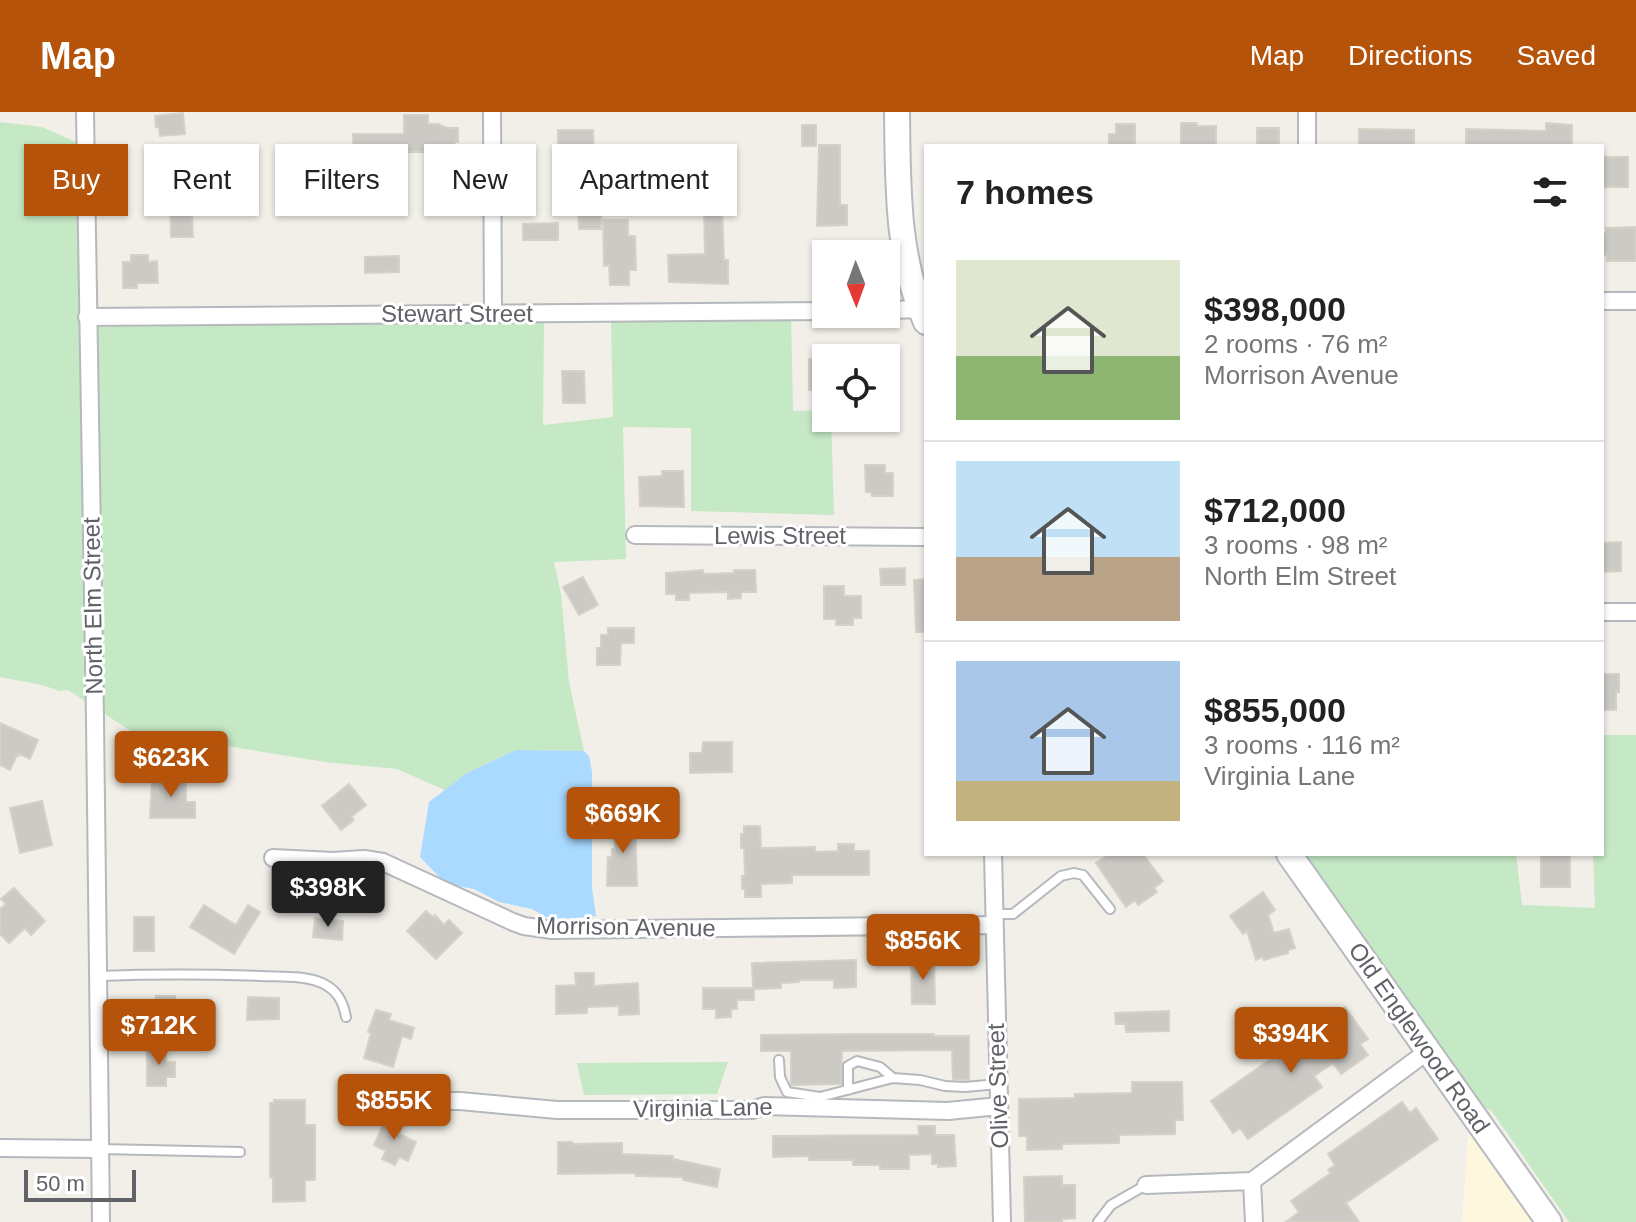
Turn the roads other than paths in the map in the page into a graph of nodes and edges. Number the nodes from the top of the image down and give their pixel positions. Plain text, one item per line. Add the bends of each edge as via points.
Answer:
1 (85, 112) edge
2 (492, 112) edge
3 (897, 112) edge
4 (1307, 112) edge
5 (1307, 144) edge
6 (1604, 301) edge
7 (1636, 301) edge
8 (812, 311) edge
9 (900, 311) edge
10 (493, 314) junction
11 (924, 314) edge
12 (87, 317) junction
13 (635, 535) dead end
14 (924, 537) edge
15 (1604, 612) edge
16 (1636, 612) edge
17 (993, 856) edge
18 (1290, 856) edge
19 (273, 858) dead end
20 (1110, 909) dead end
21 (994, 920) junction
22 (98, 976) junction
23 (346, 1017) dead end
24 (1428, 1051) junction
25 (779, 1060) dead end
26 (893, 1078) junction
27 (998, 1084) junction
28 (848, 1090) junction
29 (407, 1101) dead end
30 (999, 1106) junction
31 (0, 1148) edge
32 (100, 1149) junction
33 (240, 1152) dead end
34 (1252, 1181) junction
35 (1146, 1185) joint
36 (101, 1222) edge
37 (1002, 1222) edge
38 (1098, 1222) edge
39 (1254, 1222) edge
40 (1549, 1222) edge

1 - 12 street, North Elm Street
2 - 10 street
3 - 11 street via 902,228
4 - 5 street
6 - 7 street
8 - 10 street, Stewart Street
9 - 11 street
10 - 12 street, Stewart Street
12 - 22 street, North Elm Street
13 - 14 street, Lewis Street
15 - 16 street
17 - 21 street, Olive Street
18 - 24 street, Old Englewood Road
19 - 21 street, Morrison Avenue via 383,862 513,922 552,930
20 - 21 lane via 1083,875 1074,873 1061,876 1013,914
21 - 27 street, Olive Street
22 - 23 lane via 315,980 338,995
22 - 32 street, North Elm Street
24 - 34 street
24 - 40 street, Old Englewood Road
25 - 28 lane via 787,1092 820,1097
26 - 27 lane via 945,1086
26 - 28 lane
26 - 28 lane via 880,1067 857,1061 848,1066
27 - 30 street, Olive Street
29 - 30 street, Virginia Lane via 557,1110 764,1106 948,1111
30 - 37 street, Olive Street
31 - 32 street
32 - 33 lane
32 - 36 street, North Elm Street
34 - 35 street
34 - 39 street
35 - 38 lane via 1111,1205

